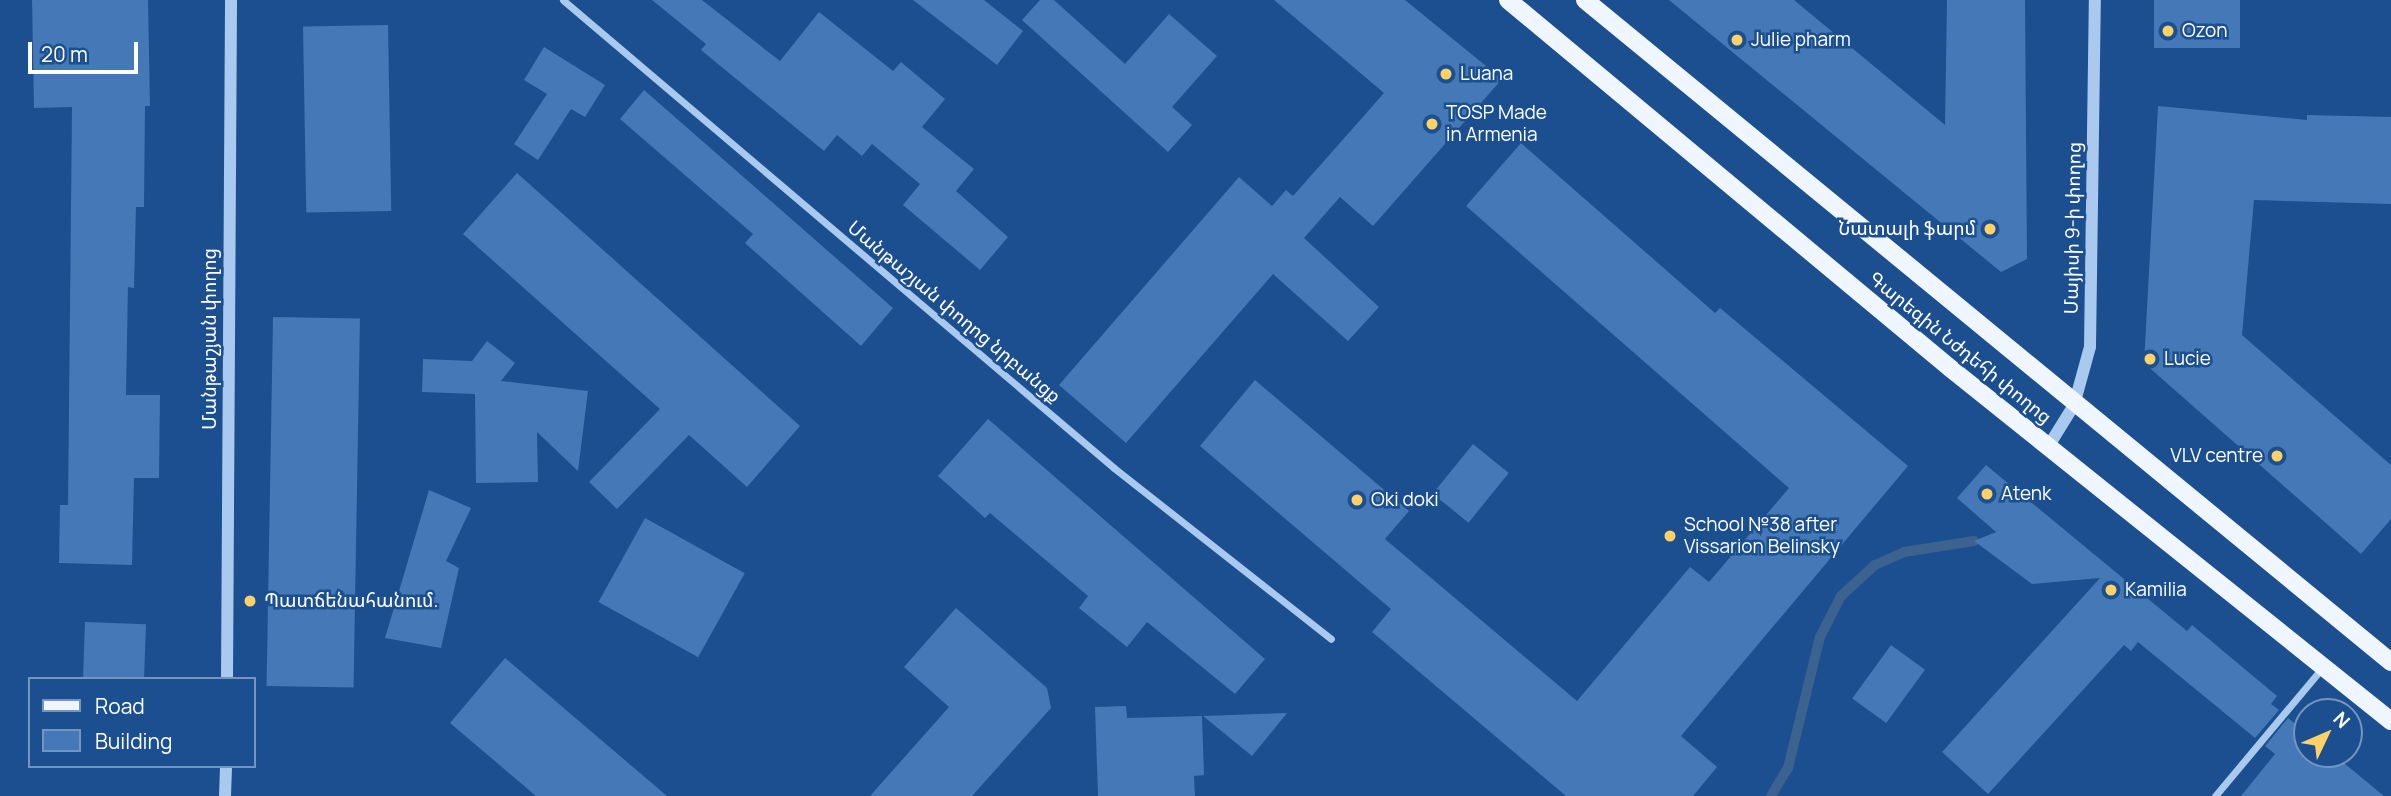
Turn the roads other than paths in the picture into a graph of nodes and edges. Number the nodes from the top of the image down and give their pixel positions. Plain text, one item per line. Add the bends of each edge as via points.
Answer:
1 (231, 0) edge
2 (563, 0) edge
3 (1508, 0) edge
4 (1585, 0) edge
5 (2095, 0) edge
6 (2074, 405) junction
7 (2048, 447) junction
8 (1331, 639) dead end
9 (2391, 662) edge
10 (2324, 666) junction
11 (227, 677) edge
12 (2391, 721) edge
13 (226, 768) edge
14 (225, 796) edge
15 (2215, 796) edge

1 - 11 street, Մանթաշյան փողոց
2 - 8 street, Մանթաշյան փողոց նրբանցք via 1114,468
3 - 7 main road, Գարեգին Նժդեհի փողոց
4 - 6 main road, Գարեգին Նժդեհի փողոց
5 - 6 street, Մայիսի 9-ի փողոց via 2091,347
6 - 7 street, Մայիսի 9-ի փողոց
6 - 9 main road, Գարեգին Նժդեհի փողոց
7 - 10 main road, Գարեգին Նժդեհի փողոց
10 - 12 main road, Գարեգին Նժդեհի փողոց
10 - 15 street
13 - 14 street

